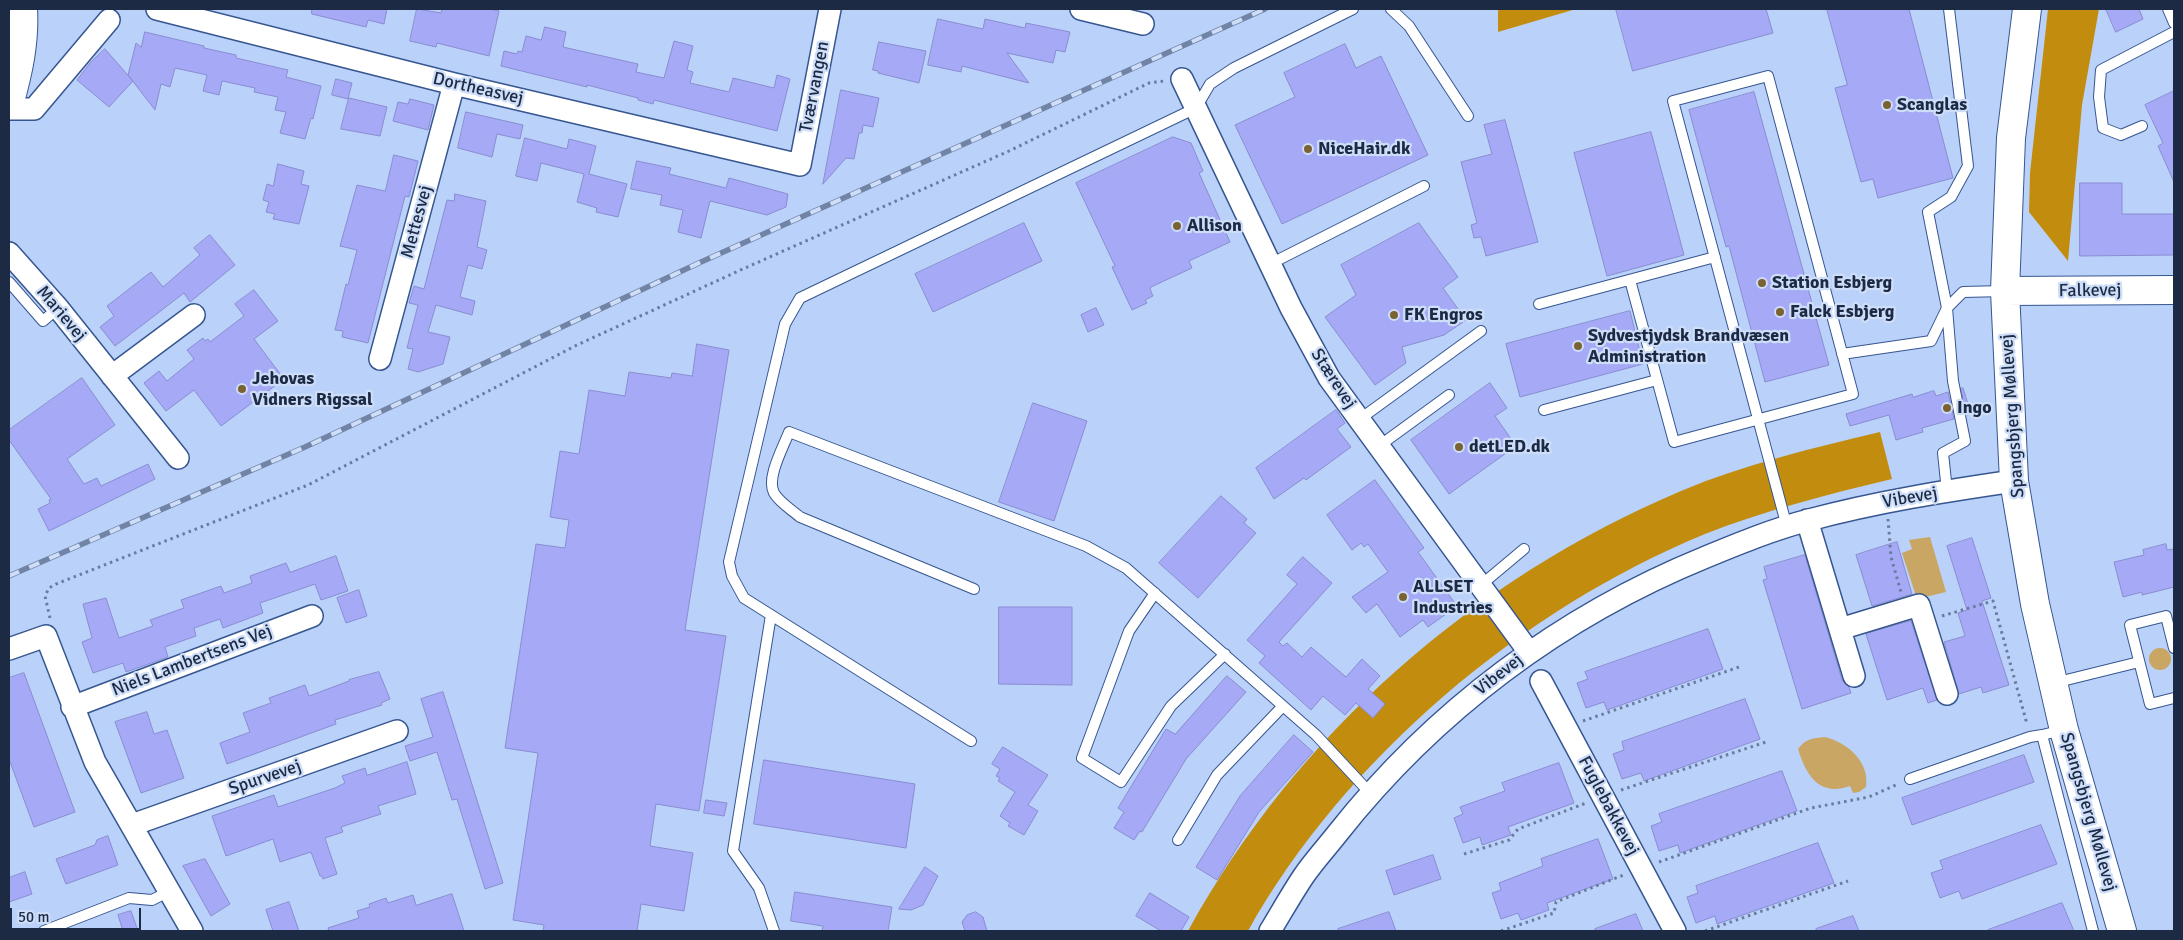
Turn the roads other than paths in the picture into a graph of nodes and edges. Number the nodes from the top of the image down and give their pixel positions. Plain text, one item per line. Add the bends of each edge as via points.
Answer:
1 (23, 9) edge
2 (156, 9) edge
3 (830, 9) edge
4 (1081, 9) edge
5 (1352, 9) edge
6 (1392, 9) edge
7 (1950, 9) edge
8 (2028, 9) edge
9 (2168, 9) edge
10 (109, 20) dead end
11 (2174, 23) edge
12 (1143, 24) dead end
13 (2174, 32) edge
14 (1182, 79) road end
15 (454, 84) junction
16 (9, 105) edge
17 (1196, 108) junction
18 (9, 109) edge
19 (1468, 116) dead end
20 (2142, 126) dead end
21 (800, 165) joint
22 (1424, 186) dead end
23 (9, 253) edge
24 (1715, 257) junction
25 (1270, 264) junction
26 (1630, 280) junction
27 (9, 282) edge
28 (2174, 290) edge
29 (2006, 291) junction
30 (1539, 304) dead end
31 (58, 308) junction
32 (1947, 308) junction
33 (194, 315) dead end
34 (1481, 331) dead end
35 (1842, 354) junction
36 (380, 359) dead end
37 (112, 376) junction
38 (1657, 380) junction
39 (1449, 395) dead end
40 (1544, 410) dead end
41 (1360, 419) junction
42 (1758, 420) junction
43 (1379, 446) junction
44 (178, 458) dead end
45 (2014, 480) junction
46 (1947, 491) junction
47 (1797, 523) junction
48 (1524, 549) dead end
49 (1481, 585) junction
50 (974, 590) dead end
51 (1154, 593) junction
52 (771, 615) junction
53 (312, 616) dead end
54 (1840, 629) junction
55 (2174, 648) edge
56 (9, 649) edge
57 (1529, 652) junction
58 (1225, 654) junction
59 (2139, 662) junction
60 (1854, 676) dead end
61 (1542, 680) dead end
62 (2053, 683) junction
63 (1946, 694) dead end
64 (2174, 698) edge
65 (1284, 706) junction
66 (72, 707) junction
67 (397, 731) dead end
68 (2053, 732) junction
69 (971, 741) dead end
70 (1910, 779) road end
71 (1370, 793) junction
72 (132, 825) junction
73 (1178, 840) dead end
74 (170, 891) junction
75 (44, 931) edge
76 (192, 931) edge
77 (774, 931) edge
78 (1270, 931) edge
79 (1675, 931) edge
80 (2093, 931) edge
81 (2122, 931) edge

1 - 16 street via 20,64
2 - 15 street, Dortheasvej
3 - 21 street, Tværvangen
4 - 12 street
5 - 17 lane via 1234,68 1210,84
6 - 19 lane via 1409,26
7 - 32 lane via 1968,166 1952,197 1928,212
8 - 29 street, Spangsbjerg Møllevej via 2011,138
9 - 11 lane
10 - 18 street via 34,109
13 - 20 lane via 2101,70 2099,97 2103,128 2121,135
14 - 17 street, Stærevej
15 - 21 street, Dortheasvej
15 - 36 street, Mettesvej
17 - 25 street, Stærevej
17 - 52 lane via 800,298 785,324 729,562 732,576 744,598
22 - 25 lane
23 - 31 street, Marievej
24 - 26 lane
24 - 35 lane via 1673,101 1768,76
24 - 42 lane
25 - 41 street, Stærevej via 1329,378
26 - 30 lane
26 - 38 lane
27 - 31 lane via 43,321
28 - 29 street, Falkevej
29 - 32 lane via 1962,292
29 - 45 street, Spangsbjerg Møllevej
31 - 37 street, Marievej
32 - 35 lane via 1931,341
32 - 46 lane via 1953,381 1965,441 1943,452
33 - 37 street
34 - 41 lane
35 - 42 lane via 1853,394
37 - 44 street, Marievej
38 - 40 lane
38 - 42 lane via 1674,442
39 - 43 lane
41 - 43 street, Stærevej
42 - 47 lane
43 - 49 street, Stærevej
45 - 46 street, Vibevej
45 - 62 street, Spangsbjerg Møllevej via 2035,604
46 - 47 street, Vibevej via 1887,501
47 - 54 street
47 - 57 street, Vibevej via 1666,573 1596,609
48 - 49 lane
49 - 57 street, Stærevej
50 - 51 lane via 800,517 783,503 774,492 771,478 789,432 1086,546 1126,568
51 - 58 lane
51 - 58 lane via 1129,631 1082,758 1121,782 1171,706
52 - 69 lane
52 - 77 lane via 733,851 759,888
53 - 66 street, Niels Lambertsens Vej
54 - 60 street
54 - 63 street via 1919,605
55 - 59 lane via 2166,616 2130,625
56 - 66 street via 46,636
57 - 71 street, Vibevej via 1445,718
58 - 65 lane
59 - 62 lane
59 - 64 lane via 2150,704
61 - 79 street, Fuglebakkevej
62 - 68 street, Spangsbjerg Møllevej
65 - 71 lane
65 - 73 lane via 1217,775
66 - 72 street via 95,762
67 - 72 street, Spurvevej
68 - 70 lane
68 - 80 lane
68 - 81 street, Spangsbjerg Møllevej
71 - 78 street, Vibevej via 1304,876
72 - 74 street
74 - 75 lane via 152,900 129,898
74 - 76 street

